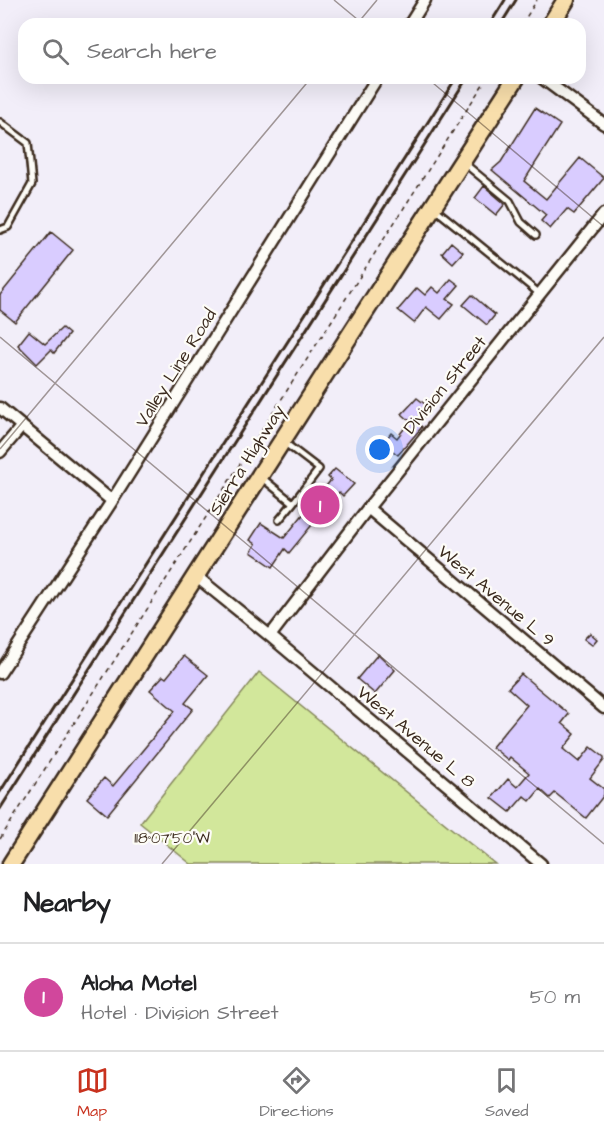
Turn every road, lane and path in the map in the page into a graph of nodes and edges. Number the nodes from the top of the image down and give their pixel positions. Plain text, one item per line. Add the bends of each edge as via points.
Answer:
1 (425, 0) edge
2 (537, 0) edge
3 (566, 0) edge
4 (414, 18) edge
5 (526, 18) edge
6 (555, 18) edge
7 (372, 84) edge
8 (483, 84) edge
9 (512, 84) edge
10 (550, 84) edge
11 (0, 122) edge
12 (604, 124) edge
13 (461, 162) junction
14 (432, 207) junction
15 (604, 214) edge
16 (0, 230) edge
17 (536, 235) dead end
18 (540, 294) junction
19 (0, 408) edge
20 (21, 426) junction
21 (282, 441) junction
22 (0, 452) edge
23 (260, 476) junction
24 (112, 501) junction
25 (293, 503) junction
26 (368, 508) junction
27 (279, 520) dead end
28 (196, 577) junction
29 (270, 636) junction
30 (0, 674) edge
31 (604, 708) edge
32 (0, 839) edge
33 (11, 864) edge
34 (541, 864) edge

1 - 4 street
2 - 5 path
3 - 6 main road
7 - 24 street, Valley Line Road
8 - 32 path
9 - 13 main road, Sierra Highway
10 - 12 street
11 - 16 lane via 28,143 32,184 9,227
13 - 14 main road, Sierra Highway
13 - 17 lane via 510,201 521,222
14 - 18 lane
14 - 21 main road, Sierra Highway
15 - 18 street, Division Street
18 - 26 street, Division Street
19 - 20 street
20 - 22 street
20 - 24 street
21 - 23 main road, Sierra Highway
21 - 25 lane via 319,469
23 - 25 lane
23 - 28 main road, Sierra Highway
24 - 30 street, Valley Line Road
25 - 27 lane
26 - 29 street, Division Street
26 - 31 street, West Avenue L 9
28 - 29 street, West Avenue L 8
28 - 33 main road, Sierra Highway
29 - 34 street, West Avenue L 8

